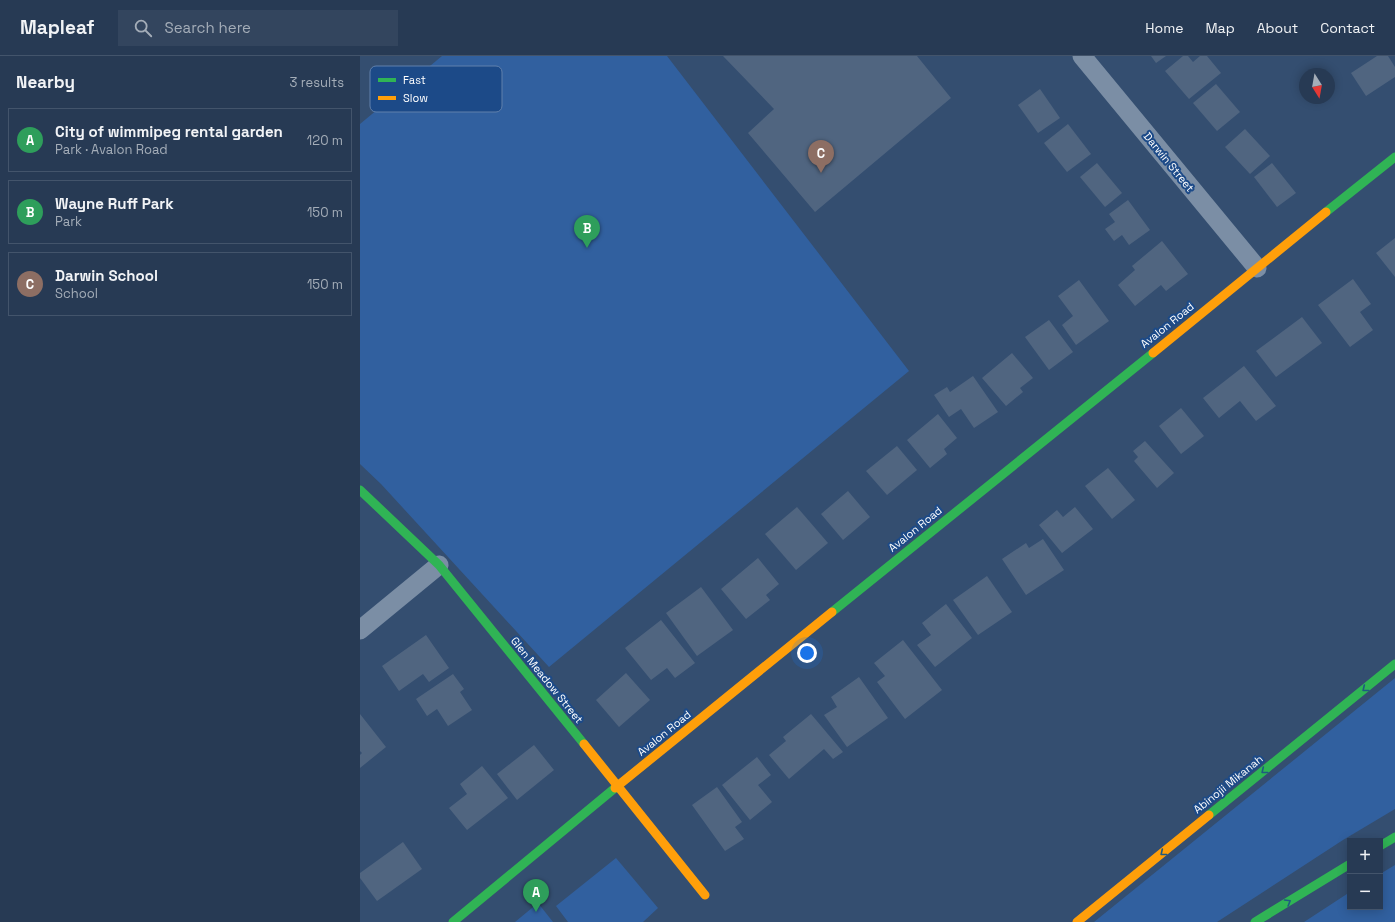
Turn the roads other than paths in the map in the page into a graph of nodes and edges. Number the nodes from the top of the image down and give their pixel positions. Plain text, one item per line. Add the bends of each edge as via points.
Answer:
1 (1082, 56) edge
2 (1395, 157) edge
3 (1257, 268) junction
4 (360, 490) edge
5 (439, 565) junction
6 (360, 630) edge
7 (1395, 664) edge
8 (617, 786) junction
9 (1395, 837) edge
10 (1383, 844) edge
11 (1347, 866) edge
12 (705, 895) dead end
13 (453, 922) edge
14 (1077, 922) edge
15 (1255, 922) edge

1 - 3 street, Darwin Street
2 - 3 street, Avalon Road
3 - 8 street, Avalon Road
4 - 5 street, Glen Meadow Street
5 - 6 street
5 - 8 street, Glen Meadow Street
7 -> 14 street, Abinojii Mikanah
8 - 12 street, Glen Meadow Street
8 - 13 street, Avalon Road
9 - 10 street
15 -> 11 street

